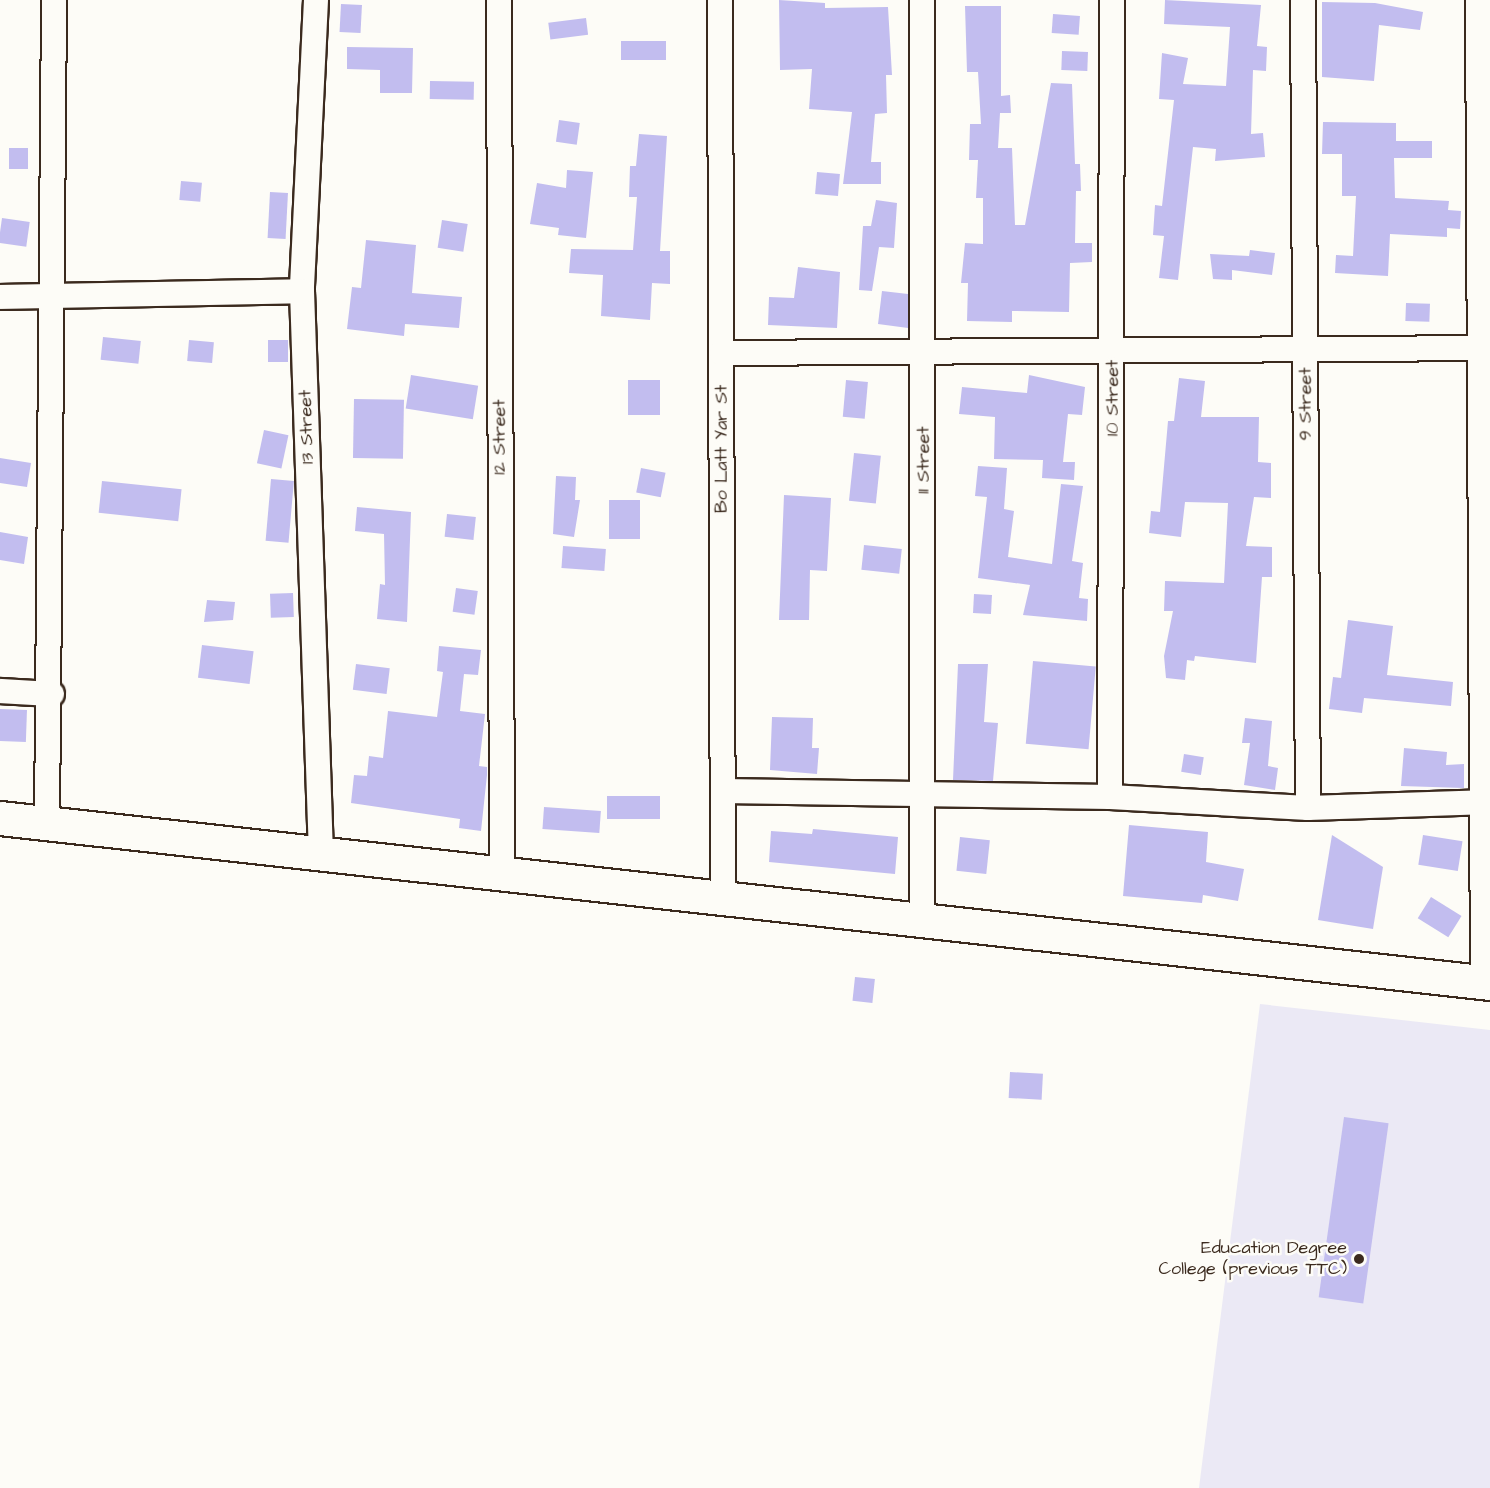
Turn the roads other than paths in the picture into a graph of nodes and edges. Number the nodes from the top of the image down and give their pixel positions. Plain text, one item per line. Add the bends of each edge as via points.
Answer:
1 (54, 0) edge
2 (316, 0) edge
3 (499, 0) edge
4 (720, 0) edge
5 (922, 0) edge
6 (1112, 0) edge
7 (1303, 0) edge
8 (1479, 0) edge
9 (1485, 99) edge
10 (302, 291) junction
11 (0, 297) edge
12 (53, 297) junction
13 (1486, 348) edge
14 (1306, 349) junction
15 (1113, 350) junction
16 (924, 351) junction
17 (722, 353) junction
18 (0, 691) edge
19 (52, 694) junction
20 (723, 791) junction
21 (923, 794) junction
22 (1110, 797) junction
23 (1487, 802) edge
24 (1308, 808) junction
25 (0, 818) edge
26 (47, 823) junction
27 (321, 854) junction
28 (502, 873) junction
29 (723, 898) junction
30 (922, 920) junction
31 (1486, 983) edge

1 - 12 street
2 - 10 street, 13 Street
3 - 28 street, 12 Street
4 - 17 street, Bo Latt Yar St
5 - 16 street, 11 Street
6 - 15 street, 10 Street
7 - 14 street, 9 Street
8 - 9 street
9 - 13 street
10 - 12 street
10 - 27 street, 13 Street
11 - 12 street
12 - 19 street
13 - 14 street
13 - 23 street
14 - 15 street
14 - 24 street, 9 Street
15 - 16 street
15 - 22 street, 10 Street
16 - 17 street
16 - 21 street, 11 Street
17 - 20 street, Bo Latt Yar St
18 - 19 street
19 - 26 street
20 - 21 street
20 - 29 street, Bo Latt Yar St
21 - 22 street
21 - 30 street, 11 Street
22 - 24 street
23 - 24 street
23 - 31 street
25 - 26 street
26 - 27 street
27 - 28 street
28 - 29 street
29 - 30 street
30 - 31 street

